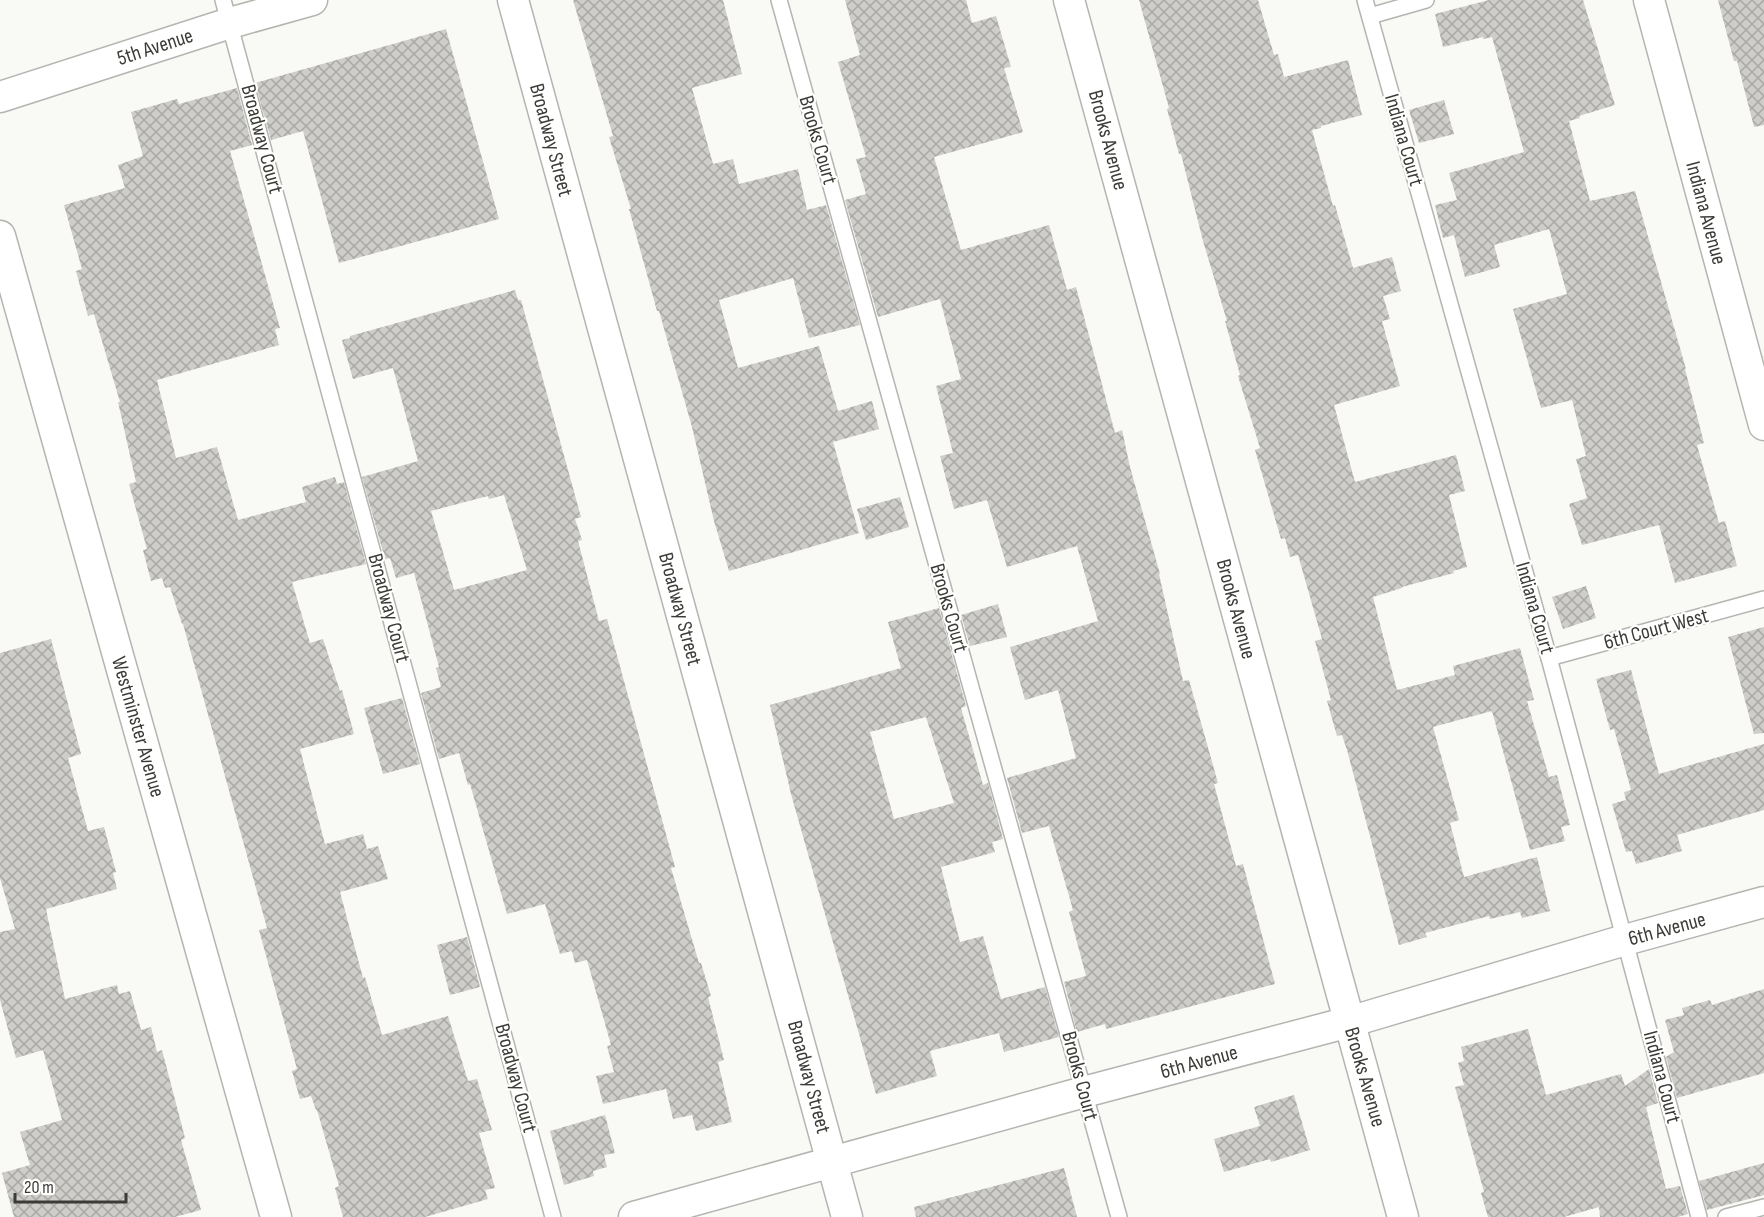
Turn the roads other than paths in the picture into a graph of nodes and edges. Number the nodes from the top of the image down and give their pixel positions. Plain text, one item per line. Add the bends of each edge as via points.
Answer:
1 (312, 0) edge
2 (513, 0) edge
3 (779, 0) edge
4 (1069, 0) edge
5 (1365, 0) edge
6 (1426, 0) edge
7 (1649, 0) edge
8 (227, 11) edge
9 (1370, 16) junction
10 (0, 97) edge
11 (0, 236) edge
12 (1764, 425) edge
13 (1764, 599) edge
14 (1549, 658) junction
15 (1764, 902) edge
16 (1625, 940) junction
17 (1349, 1022) junction
18 (1084, 1092) junction
19 (832, 1162) junction
20 (1764, 1207) edge
21 (276, 1217) edge
22 (553, 1217) edge
23 (634, 1217) edge
24 (847, 1217) edge
25 (1119, 1217) edge
26 (1404, 1217) edge
27 (1699, 1217) edge
28 (1726, 1217) edge

1 - 8 street, 5th Avenue
2 - 19 street, Broadway Street
3 - 18 lane, Brooks Court
4 - 17 street, Brooks Avenue
5 - 9 lane, Indiana Court
6 - 9 lane
7 - 12 street, Indiana Avenue
8 - 10 street, 5th Avenue
8 - 22 lane, Broadway Court
9 - 14 lane, Indiana Court
11 - 21 street, Westminster Avenue
13 - 14 lane, 6th Court West
14 - 16 lane, Indiana Court
15 - 16 street, 6th Avenue
16 - 17 street, 6th Avenue
16 - 27 lane, Indiana Court
17 - 18 street, 6th Avenue
17 - 26 street, Brooks Avenue
18 - 19 street, 6th Avenue
18 - 25 lane, Brooks Court
19 - 23 street, 6th Avenue
19 - 24 street, Broadway Street
20 - 28 lane

